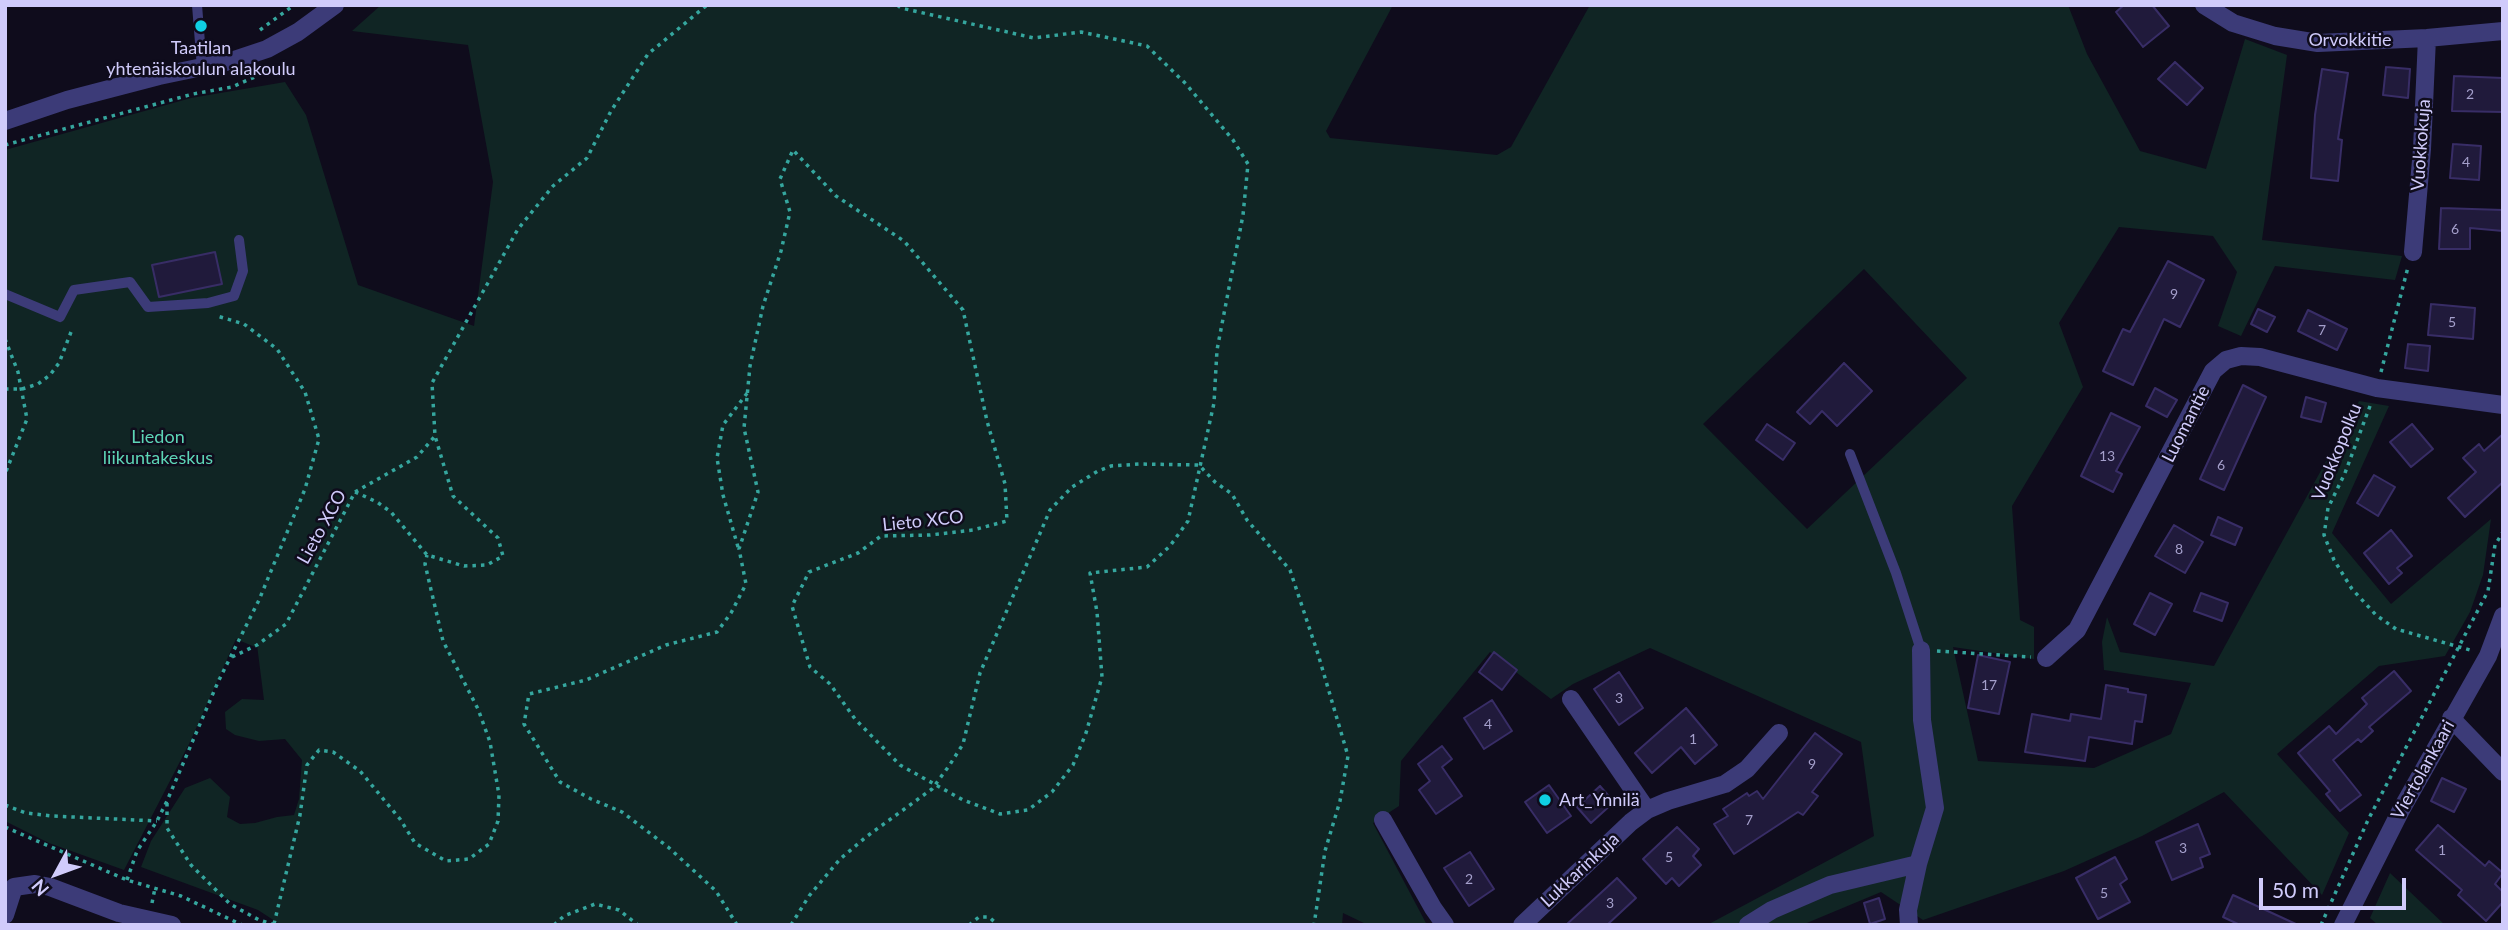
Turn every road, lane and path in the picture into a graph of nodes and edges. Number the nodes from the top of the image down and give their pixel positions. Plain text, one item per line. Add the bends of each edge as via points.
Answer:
1 (197, 5) edge
2 (335, 5) edge
3 (706, 5) edge
4 (897, 5) edge
5 (2204, 5) edge
6 (2503, 31) edge
7 (2427, 38) junction
8 (258, 52) junction
9 (202, 68) junction
10 (5, 121) edge
11 (5, 145) edge
12 (239, 240) dead end
13 (2413, 252) joint
14 (5, 294) edge
15 (208, 303) junction
16 (60, 317) junction
17 (5, 339) edge
18 (2377, 388) junction
19 (5, 389) edge
20 (22, 389) junction
21 (748, 392) junction
22 (2503, 405) edge
23 (435, 436) junction
24 (1850, 454) dead end
25 (1199, 464) junction
26 (5, 474) edge
27 (355, 492) junction
28 (2503, 532) edge
29 (739, 549) junction
30 (427, 555) junction
31 (2503, 616) edge
32 (2458, 647) junction
33 (1921, 650) junction
34 (2488, 656) junction
35 (232, 657) junction
36 (2046, 658) joint
37 (1571, 699) dead end
38 (2451, 718) junction
39 (1779, 733) dead end
40 (2503, 772) edge
41 (936, 783) junction
42 (167, 801) junction
43 (5, 805) edge
44 (1647, 810) junction
45 (1383, 820) dead end
46 (158, 821) junction
47 (5, 827) edge
48 (1918, 864) junction
49 (10, 880) edge
50 (127, 880) junction
51 (5, 915) edge
52 (275, 924) edge
53 (172, 925) edge
54 (242, 925) edge
55 (554, 925) edge
56 (638, 925) edge
57 (737, 925) edge
58 (791, 925) edge
59 (969, 925) edge
60 (998, 925) edge
61 (1314, 925) edge
62 (1445, 925) edge
63 (1522, 925) edge
64 (1748, 925) edge
65 (1909, 925) edge
66 (2321, 925) edge
67 (2343, 925) edge

1 - 9 lane
2 - 8 street via 298,32
3 - 23 path via 648,54 587,158 554,186 518,229 432,383
4 - 25 path, Lieto XCO via 1034,38 1080,32 1147,46 1233,140 1248,164 1245,202 1216,350 1214,403
5 - 7 street, Orvokkitie via 2233,23 2318,43
6 - 7 street, Orvokkitie
7 - 13 street, Vuokkokuja
8 - 9 street
8 - 11 path via 266,72 232,87
9 - 10 street via 67,100
12 - 15 lane via 243,271 234,296
13 - 18 path, Vuokkopolku
14 - 16 lane
15 - 16 lane via 148,307 130,282 74,290
15 - 35 path via 216,316 244,324 277,349 304,392 319,439 305,489
16 - 20 path via 71,332 59,363 38,384
17 - 20 path
18 - 22 street, Luomantie
18 - 32 path, Vuokkopolku via 2328,508 2324,535 2352,589 2376,615 2396,629
18 - 36 street, Luomantie via 2260,357 2226,360 2213,371 2077,630
19 - 20 path
20 - 26 path via 27,419
21 - 29 path, Lieto XCO via 744,428 758,492
21 - 29 path via 723,425 717,458
21 - 41 path, Lieto XCO via 762,306 790,212 780,179 793,150 836,196 904,242 963,310 1005,484 1007,521 973,530 881,536 858,552 809,572 792,606 810,667 900,765
23 - 27 path, Lieto XCO via 416,457
23 - 30 path via 453,496 498,538 503,556 487,565 464,566
24 - 33 lane
25 - 41 path via 1111,466 1072,487 1050,510 980,673 963,744
25 - 41 path, Lieto XCO via 1188,521 1170,545 1147,567 1090,573 1102,677 1073,765 1052,792 1028,810 1000,814 963,800
25 - 61 path via 1231,494 1290,570 1348,756 1325,851
27 - 30 path via 391,512
27 - 35 path, Lieto XCO via 286,624
28 - 32 path via 2496,545 2488,590
29 - 57 path, Lieto XCO via 746,584 716,632 666,645 586,680 529,694 524,724 560,782 622,812 668,847 716,891
30 - 52 path via 425,564 443,641 490,742 499,795 498,821 489,844 469,859 446,861 415,844 360,771 333,752 319,750 307,765
31 - 34 street, Viertolankaari
32 - 34 path, Vuokkopolku
32 - 66 path via 2368,820
33 - 36 path
33 - 48 street via 1922,720 1935,808
34 - 38 street, Viertolankaari
35 - 42 path
37 - 44 street
38 - 40 street
38 - 67 street, Viertolankaari
39 - 44 street, Lukkarinkuja via 1747,769 1725,784
41 - 58 path via 914,805 840,859
42 - 46 path
42 - 52 path via 167,828 191,865 230,904
43 - 46 path via 52,816
44 - 63 street, Lukkarinkuja
45 - 62 street
46 - 50 path via 137,851
47 - 50 path
48 - 64 street via 1830,885
48 - 65 street
49 - 51 street
49 - 53 street via 50,887 119,913
50 - 54 path via 181,895
55 - 56 path via 594,904 619,910
59 - 60 path via 979,917 989,917

